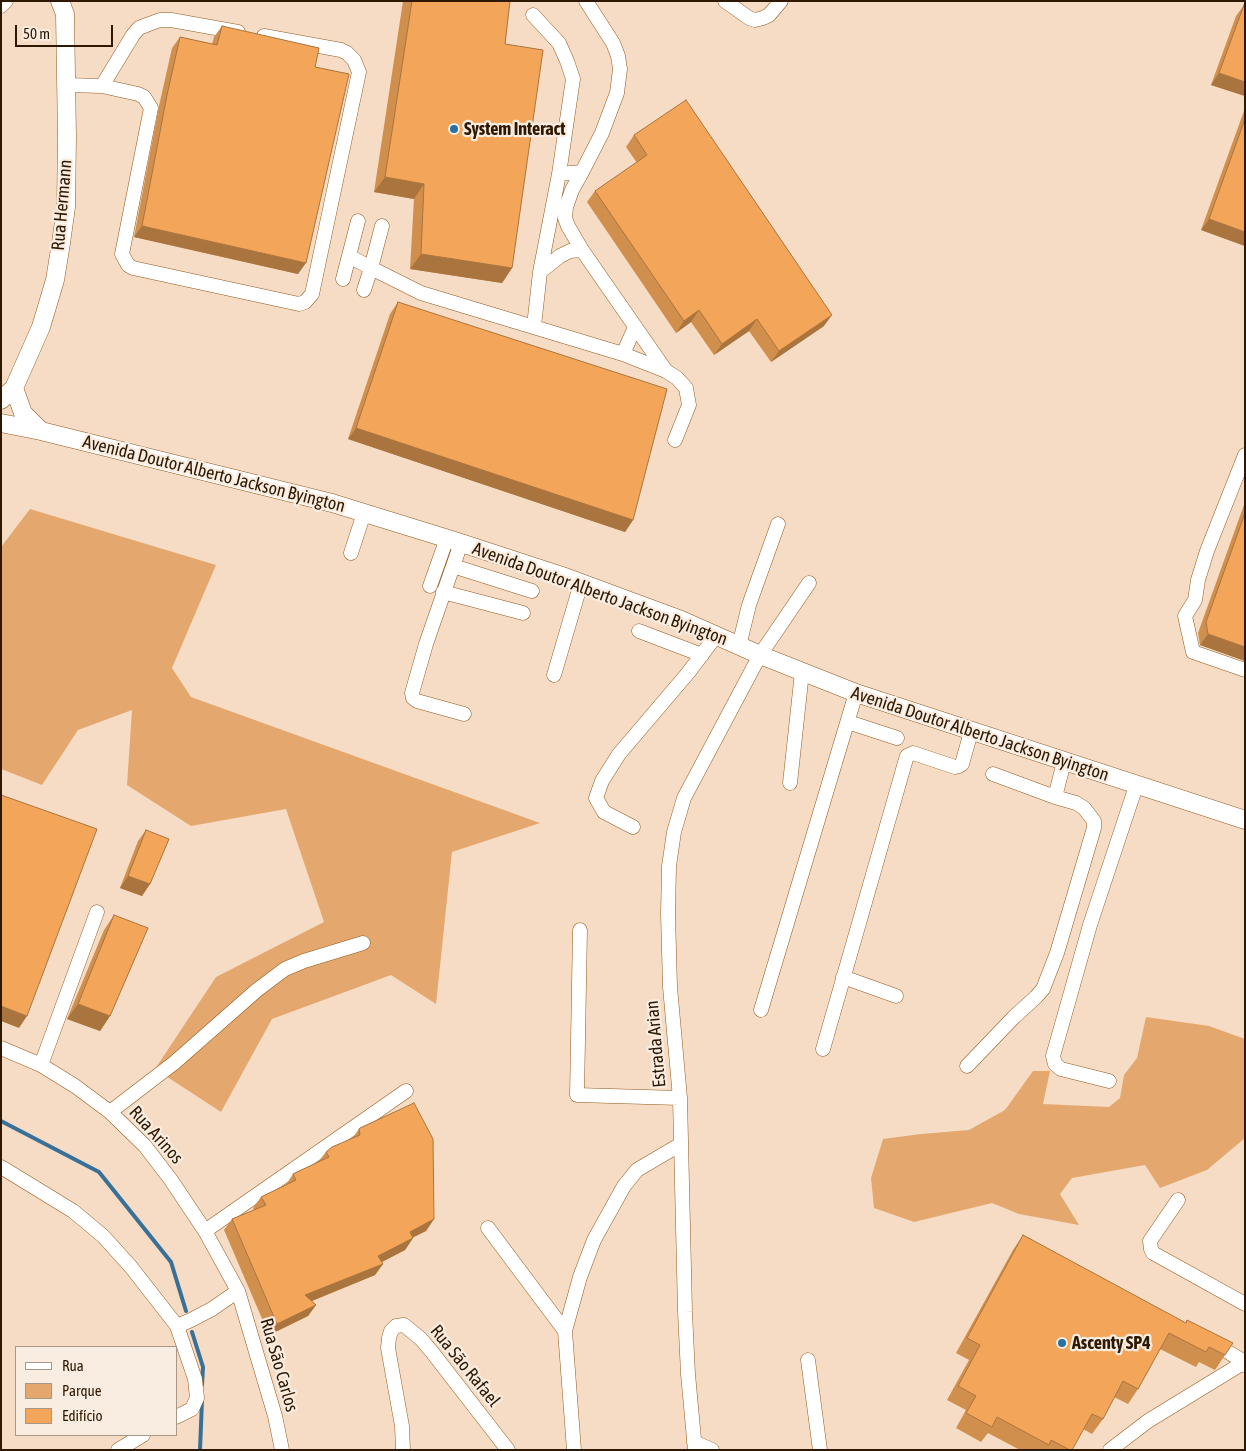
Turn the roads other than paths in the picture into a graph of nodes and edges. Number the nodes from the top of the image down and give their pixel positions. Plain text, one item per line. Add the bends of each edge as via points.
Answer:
1 (6, 1) edge
2 (586, 1) edge
3 (725, 1) edge
4 (781, 1) edge
5 (65, 5) edge
6 (1, 6) edge
7 (532, 15) dead end
8 (66, 85) junction
9 (102, 86) junction
10 (582, 172) junction
11 (558, 174) junction
12 (358, 221) dead end
13 (382, 226) dead end
14 (582, 250) junction
15 (349, 256) junction
16 (371, 268) junction
17 (540, 272) junction
18 (343, 279) dead end
19 (364, 290) dead end
20 (534, 326) junction
21 (635, 327) junction
22 (623, 354) junction
23 (666, 371) junction
24 (14, 388) junction
25 (1, 400) edge
26 (1, 423) edge
27 (41, 431) junction
28 (675, 440) dead end
29 (1245, 455) edge
30 (364, 513) junction
31 (778, 524) dead end
32 (454, 541) junction
33 (351, 553) dead end
34 (453, 566) junction
35 (581, 583) junction
36 (809, 584) dead end
37 (437, 589) junction
38 (532, 591) dead end
39 (522, 613) dead end
40 (639, 631) dead end
41 (716, 636) junction
42 (739, 646) junction
43 (702, 654) junction
44 (760, 655) junction
45 (1245, 670) edge
46 (802, 672) junction
47 (554, 675) dead end
48 (856, 693) junction
49 (464, 714) dead end
50 (848, 722) junction
51 (971, 732) junction
52 (898, 738) dead end
53 (1064, 762) junction
54 (993, 774) dead end
55 (790, 783) dead end
56 (1136, 786) junction
57 (1055, 796) junction
58 (1245, 820) edge
59 (633, 828) dead end
60 (98, 912) dead end
61 (580, 930) dead end
62 (362, 943) dead end
63 (843, 977) junction
64 (896, 996) dead end
65 (761, 1010) dead end
66 (1, 1048) edge
67 (823, 1049) dead end
68 (40, 1065) junction
69 (967, 1066) dead end
70 (1109, 1081) dead end
71 (406, 1091) dead end
72 (680, 1098) junction
73 (110, 1112) junction
74 (681, 1144) junction
75 (1, 1167) edge
76 (1178, 1200) dead end
77 (488, 1228) dead end
78 (205, 1231) junction
79 (238, 1291) junction
80 (1245, 1304) edge
81 (177, 1326) junction
82 (565, 1331) junction
83 (1196, 1334) edge
84 (808, 1360) dead end
85 (1245, 1363) edge
86 (178, 1416) edge
87 (141, 1436) edge
88 (695, 1446) edge
89 (118, 1450) edge
90 (282, 1450) edge
91 (404, 1450) edge
92 (508, 1450) edge
93 (574, 1450) edge
94 (712, 1450) edge
95 (820, 1450) edge
96 (1110, 1450) edge

1 - 6 street
2 - 10 street via 613,43 620,69 617,93
3 - 4 street via 755,20 768,15
5 - 8 main road, Rua Hermann
7 - 11 street via 559,43 572,79
8 - 9 street
8 - 24 main road, Rua Hermann via 66,207 55,280 41,327
9 - 9 street via 133,35 140,28 160,20 341,50 351,56 359,72 309,298 295,304 128,265 122,254 151,112 147,101 138,94
10 - 11 street
10 - 14 street via 572,190 565,218
11 - 17 street
12 - 15 street
13 - 16 street
14 - 17 street via 560,256
14 - 21 street
15 - 16 street
15 - 18 street
16 - 19 street
16 - 20 street via 421,293
17 - 20 street
20 - 22 street
21 - 22 street
21 - 23 street
22 - 23 street
23 - 28 street via 677,378 689,396 690,405
24 - 25 main road, Rua Hermann
24 - 27 main road via 23,413
26 - 27 main road, Avenida Doutor Alberto Jackson Byington
27 - 30 main road, Avenida Doutor Alberto Jackson Byington
29 - 45 street via 1207,551 1195,600 1185,616 1193,652
30 - 32 main road, Avenida Doutor Alberto Jackson Byington
30 - 33 street
31 - 42 street via 749,605
32 - 34 street
32 - 35 main road, Avenida Doutor Alberto Jackson Byington
32 - 37 street
34 - 37 street
34 - 38 street
35 - 41 main road, Avenida Doutor Alberto Jackson Byington
35 - 47 street
36 - 44 street, Estrada Arian
37 - 39 street
37 - 49 street via 412,695 417,701
40 - 43 street
41 - 42 main road, Avenida Doutor Alberto Jackson Byington
41 - 43 street
42 - 44 main road, Avenida Doutor Alberto Jackson Byington
43 - 59 street via 619,754 602,781 596,798 604,812
44 - 46 main road, Avenida Doutor Alberto Jackson Byington
44 - 72 street, Estrada Arian via 684,798 674,832 669,866 668,914 670,987
46 - 48 main road, Avenida Doutor Alberto Jackson Byington
46 - 55 street
48 - 50 street
48 - 51 main road, Avenida Doutor Alberto Jackson Byington
50 - 52 street
50 - 65 street
51 - 53 main road, Avenida Doutor Alberto Jackson Byington
51 - 63 street via 962,764 958,767 913,753 907,756
53 - 56 main road, Avenida Doutor Alberto Jackson Byington
53 - 57 street
54 - 57 street
56 - 58 main road, Avenida Doutor Alberto Jackson Byington
56 - 70 street via 1090,925 1053,1056 1061,1069
57 - 69 street via 1084,808 1094,821 1057,953 1043,989 1036,998
60 - 68 street
61 - 72 street via 577,1095
62 - 73 street via 285,969 256,990 174,1063
63 - 64 street
63 - 67 street
66 - 68 street, Rua Arinos
68 - 73 street, Rua Arinos
71 - 78 street
72 - 74 street, Estrada Arian
73 - 78 street, Rua Arinos via 145,1146
74 - 82 street via 638,1170 620,1193 594,1240
74 - 88 street, Estrada Arian via 684,1312
75 - 81 street via 73,1211 102,1236
76 - 80 street via 1150,1241 1153,1253
77 - 82 street
78 - 79 street, Rua Arinos
79 - 81 street via 212,1309
79 - 90 street, Rua São Carlos
81 - 86 street via 195,1379 197,1398 192,1409
82 - 93 street
83 - 85 street
84 - 95 street
85 - 96 street via 1148,1421
87 - 89 street
88 - 94 street
91 - 92 street, Rua São Rafael via 388,1348 391,1331 404,1325 421,1339

